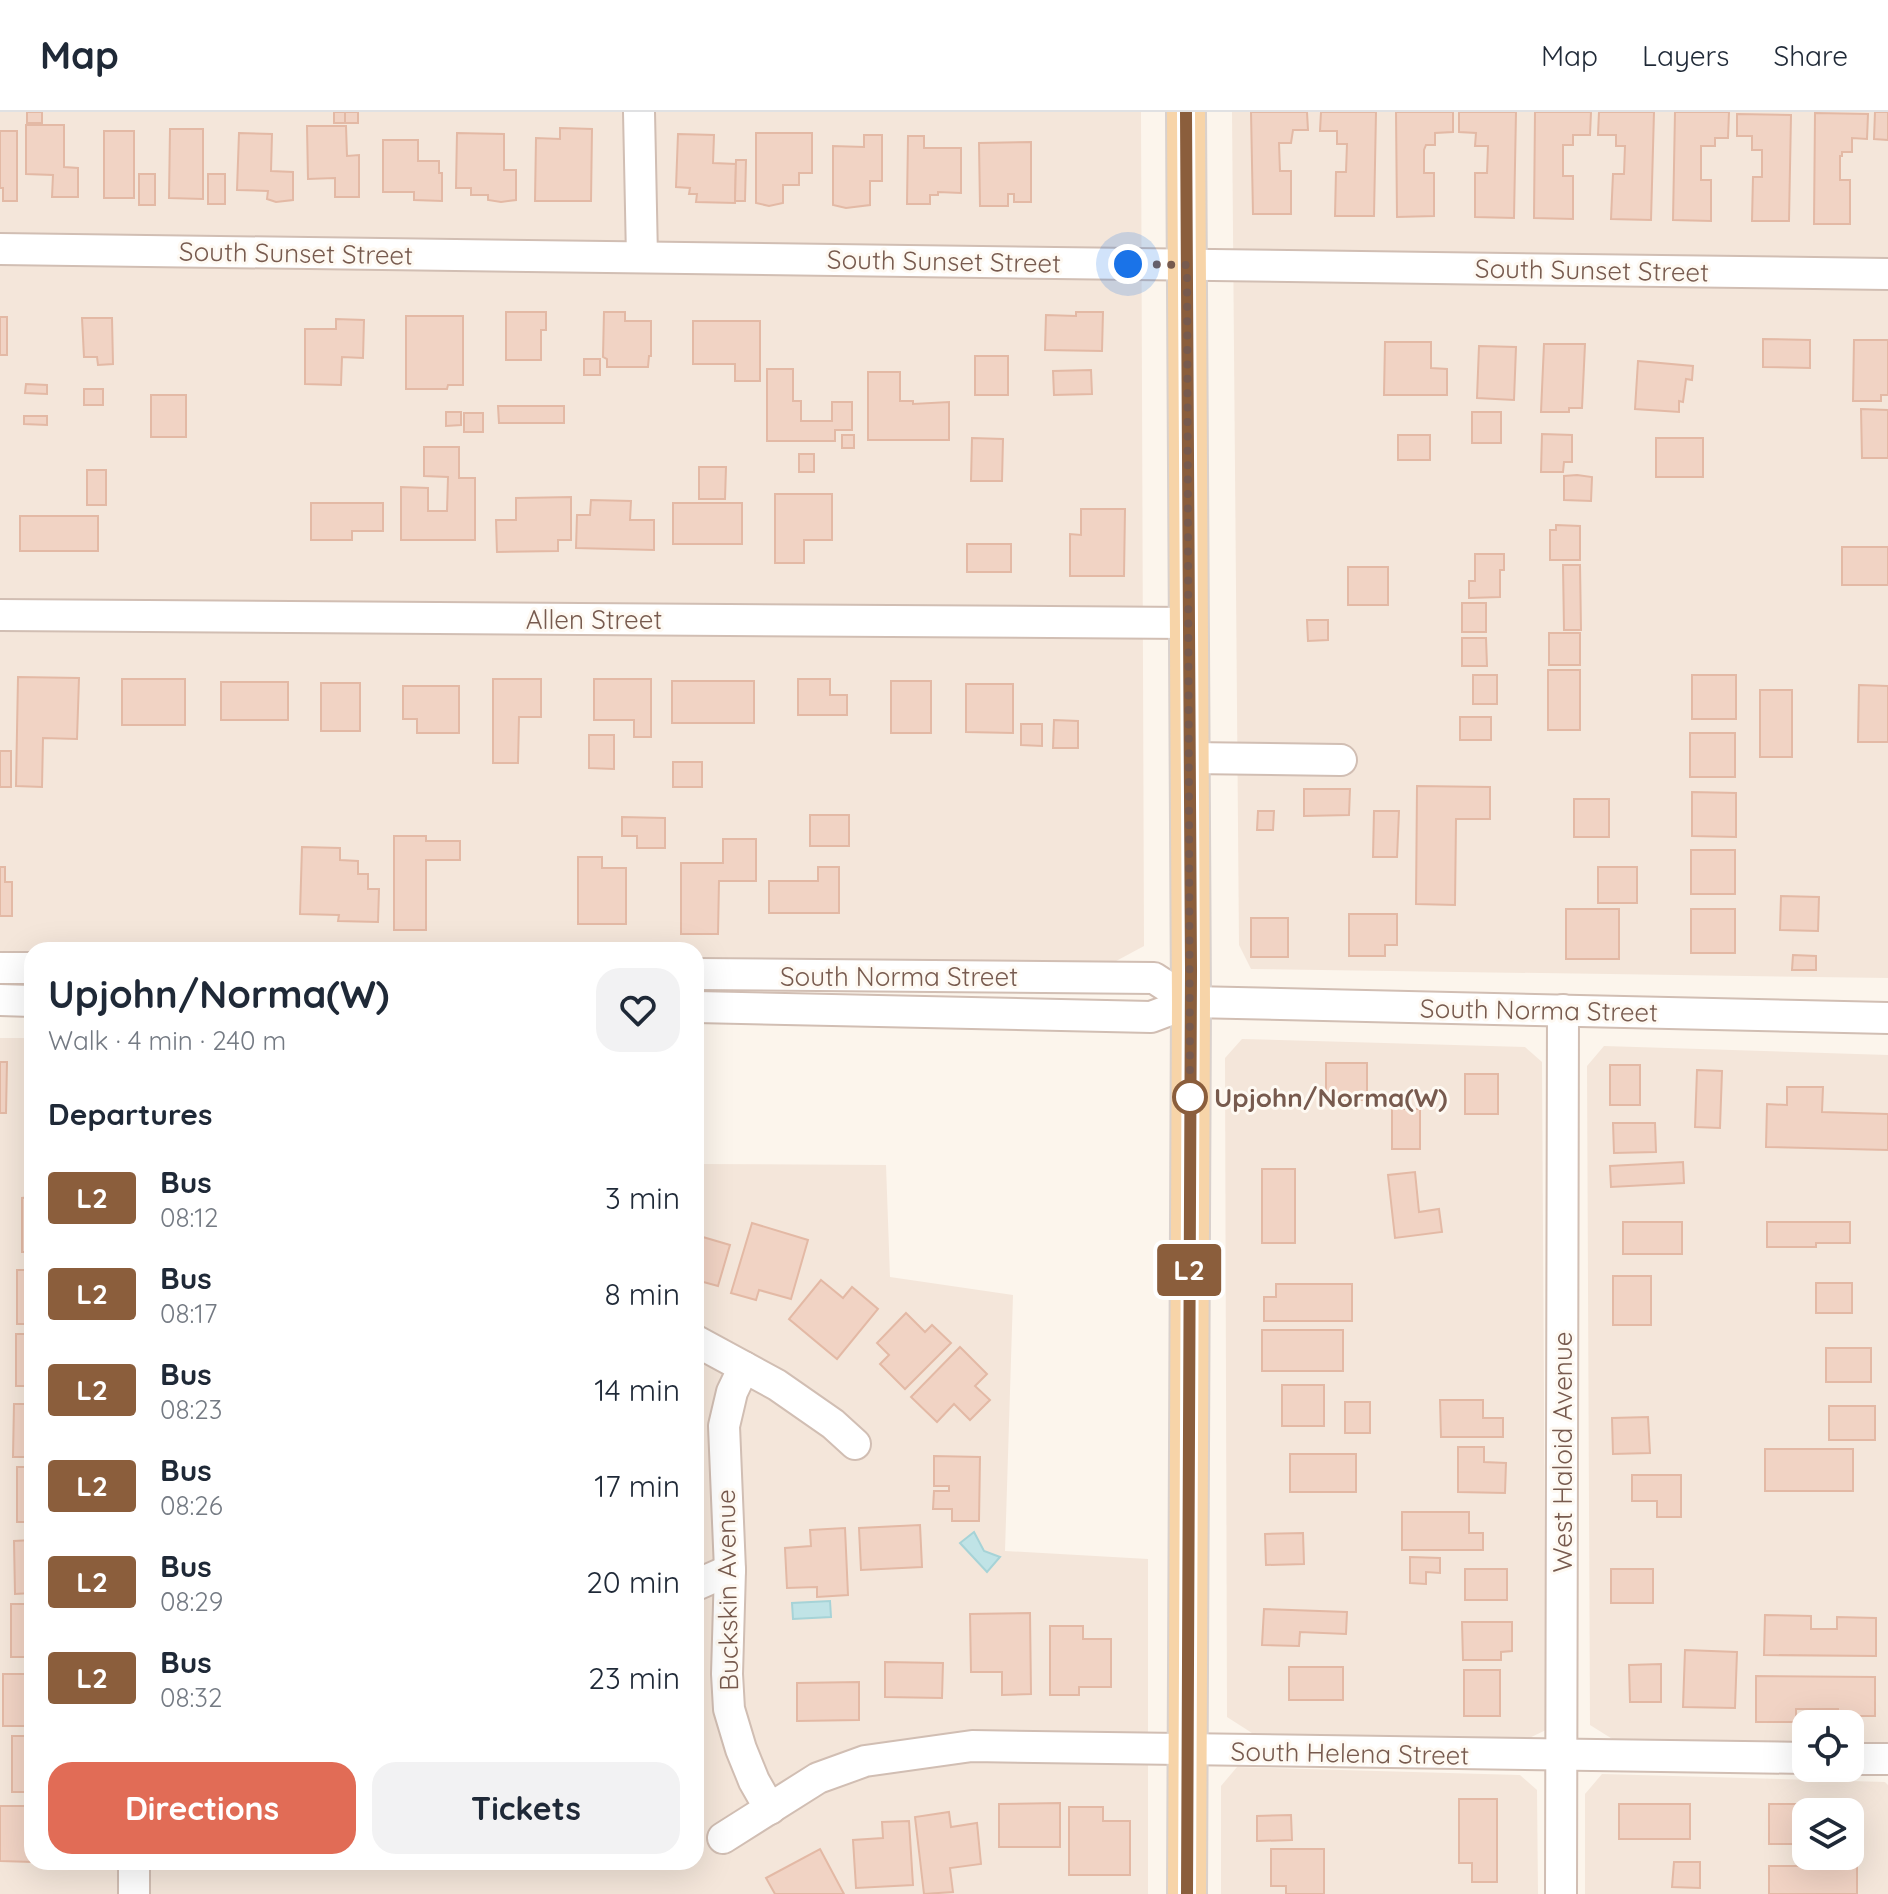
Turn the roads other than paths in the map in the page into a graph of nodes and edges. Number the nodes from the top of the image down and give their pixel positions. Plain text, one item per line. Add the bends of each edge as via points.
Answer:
1 (639, 112) edge
2 (1186, 112) edge
3 (0, 249) edge
4 (642, 257) junction
5 (1187, 265) junction
6 (1888, 274) edge
7 (0, 615) edge
8 (1189, 623) junction
9 (1189, 758) junction
10 (1341, 760) dead end
11 (0, 968) edge
12 (24, 968) edge
13 (704, 974) edge
14 (0, 1000) edge
15 (24, 1001) edge
16 (1191, 1002) junction
17 (704, 1007) edge
18 (1563, 1010) junction
19 (1888, 1018) edge
20 (704, 1345) edge
21 (744, 1367) junction
22 (855, 1444) dead end
23 (730, 1570) junction
24 (704, 1581) edge
25 (1187, 1751) junction
26 (1561, 1755) junction
27 (1792, 1758) edge
28 (1864, 1759) edge
29 (1888, 1759) edge
30 (770, 1809) junction
31 (723, 1838) dead end
32 (134, 1870) edge
33 (134, 1894) edge
34 (1187, 1894) edge
35 (1561, 1894) edge

1 - 4 street
2 - 5 main road
3 - 4 street, South Sunset Street
4 - 5 street, South Sunset Street
5 - 6 street, South Sunset Street
5 - 8 main road
7 - 8 street, Allen Street
8 - 9 main road
9 - 10 street
9 - 16 main road
11 - 12 street
13 - 16 street, South Norma Street via 1154,978
14 - 15 street
16 - 17 street, South Norma Street via 1151,1017
16 - 18 street, South Norma Street
16 - 25 main road
18 - 19 street, South Norma Street
18 - 26 street, West Haloid Avenue
20 - 21 street
21 - 22 street via 808,1406
21 - 23 street, Buckskin Avenue via 724,1426
23 - 24 street
23 - 30 street, Buckskin Avenue via 729,1709 754,1781
25 - 26 street, South Helena Street
25 - 30 street, South Helena Street via 972,1746 918,1752 865,1761 818,1778
25 - 34 main road
26 - 27 street, South Helena Street
26 - 35 street, West Haloid Avenue
28 - 29 street
30 - 31 street, South Helena Street
32 - 33 street

